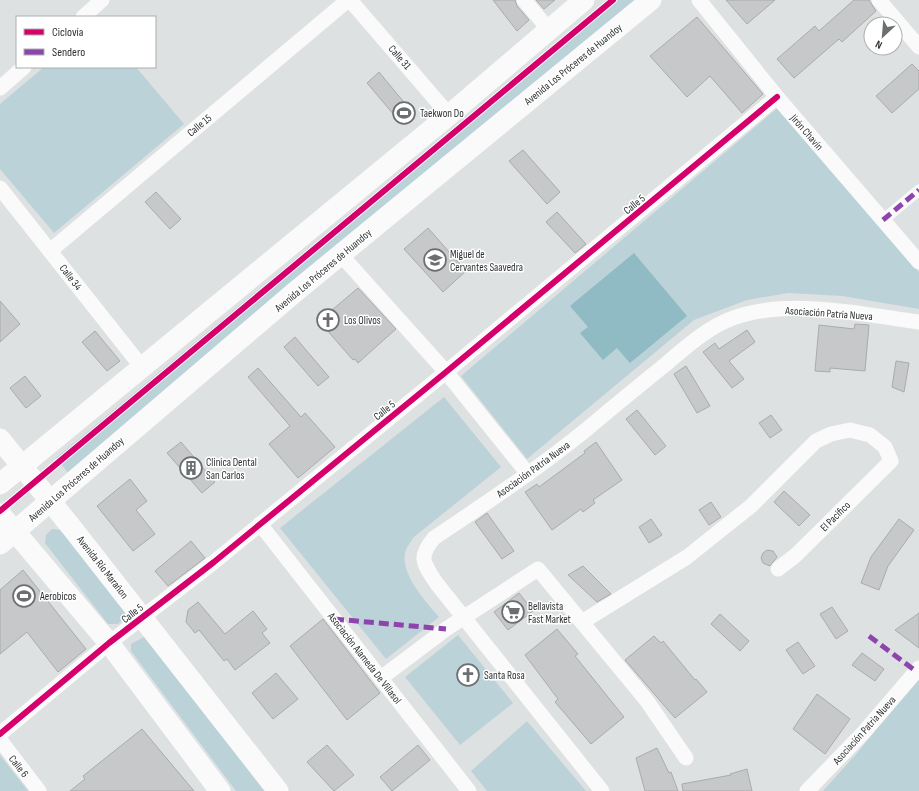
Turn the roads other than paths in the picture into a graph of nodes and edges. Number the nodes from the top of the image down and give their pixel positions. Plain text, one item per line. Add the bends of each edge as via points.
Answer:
1 (102, 0) edge
2 (349, 0) edge
3 (524, 0) edge
4 (584, 0) edge
5 (651, 0) edge
6 (699, 0) edge
7 (883, 1) edge
8 (83, 16) edge
9 (550, 31) junction
10 (919, 47) edge
11 (23, 68) edge
12 (0, 88) edge
13 (777, 97) junction
14 (449, 115) junction
15 (0, 188) edge
16 (919, 190) edge
17 (883, 220) junction
18 (50, 251) junction
19 (341, 254) junction
20 (919, 262) edge
21 (919, 322) edge
22 (142, 366) junction
23 (446, 372) junction
24 (0, 439) edge
25 (21, 466) junction
26 (528, 474) junction
27 (0, 484) edge
28 (50, 501) junction
29 (0, 514) edge
30 (260, 524) junction
31 (8, 539) edge
32 (778, 569) dead end
33 (142, 618) junction
34 (464, 618) junction
35 (582, 622) junction
36 (109, 644) junction
37 (919, 668) edge
38 (381, 678) junction
39 (0, 734) edge
40 (0, 740) edge
41 (686, 758) dead end
42 (39, 791) edge
43 (220, 791) edge
44 (278, 791) edge
45 (469, 791) edge
46 (602, 791) edge
47 (807, 791) edge

1 - 8 street
2 - 14 street, Calle 31
2 - 18 street, Calle 15
3 - 9 street
4 - 9 main road
5 - 19 main road, Avenida Los Próceres de Huandoy
6 - 13 street, Jirón Chavín
7 - 10 street
9 - 14 main road
11 - 12 street
13 - 17 street, Jirón Chavín
13 - 23 street, Calle 5
14 - 22 main road
15 - 18 street, Calle 34
16 - 17 street
17 - 20 street, Jirón Chavín
18 - 22 street, Calle 34
19 - 23 street
19 - 28 main road, Avenida Los Próceres de Huandoy
21 - 26 street, Asociación Patria Nueva via 801,309 764,310 732,318 698,338
22 - 25 main road
23 - 26 street
23 - 30 street, Calle 5
24 - 25 main road, Avenida Río Marañon
25 - 27 main road
25 - 28 main road, Avenida Río Marañon
26 - 34 street, Asociación Patria Nueva via 434,538 426,548 424,565
28 - 31 main road, Avenida Los Próceres de Huandoy
28 - 33 main road, Avenida Río Marañon
29 - 31 main road
30 - 33 street, Calle 5
30 - 38 street, Asociación Alameda De Villasol
31 - 36 main road
32 - 35 street, El Pacifico via 796,555 890,461 885,447 870,435 850,430 831,434 816,441 751,506 687,557
33 - 36 street, Calle 5
33 - 44 main road, Avenida Río Marañon
34 - 35 street via 538,569
34 - 38 street
34 - 46 street, Asociación Patria Nueva
35 - 41 street via 647,702
36 - 39 street, Calle 5
36 - 43 main road
37 - 47 street, Asociación Patria Nueva via 864,732
38 - 45 street, Asociación Alameda De Villasol
40 - 42 street, Calle 6

